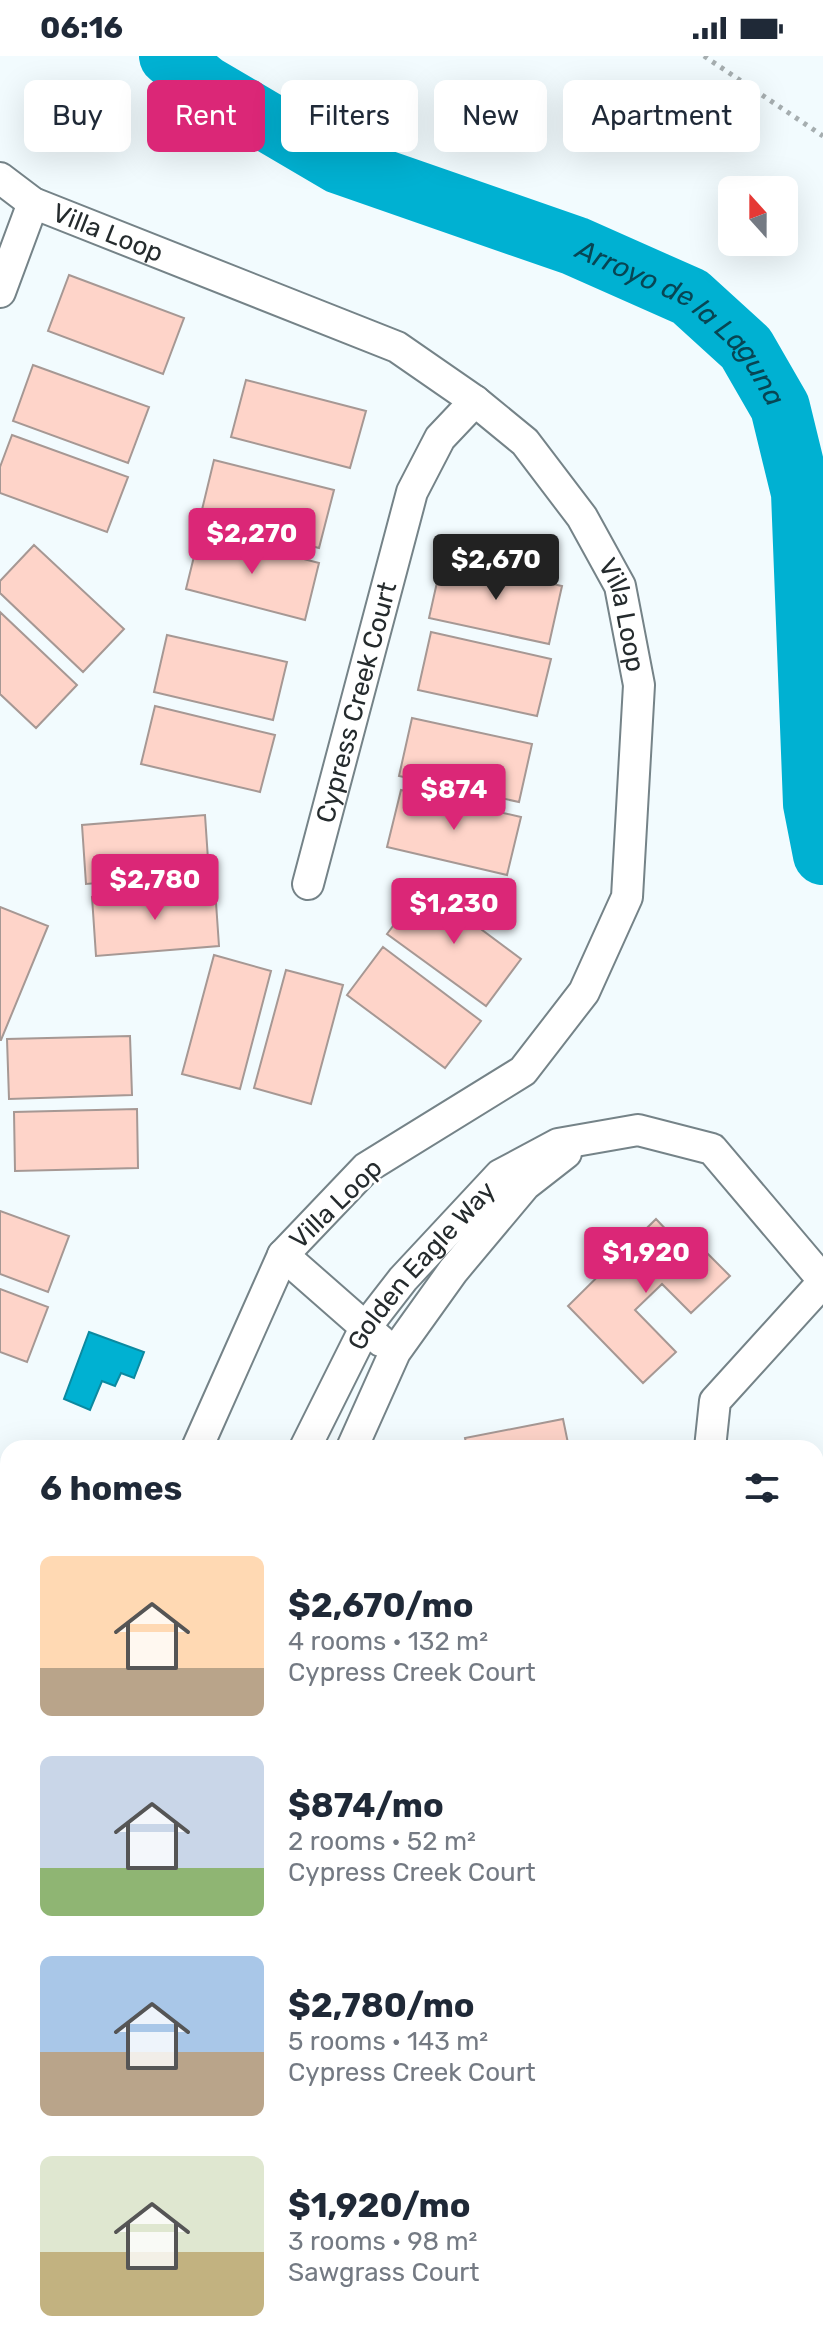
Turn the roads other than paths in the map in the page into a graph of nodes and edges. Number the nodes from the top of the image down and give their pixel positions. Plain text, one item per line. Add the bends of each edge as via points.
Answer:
1 (0, 178) edge
2 (33, 203) junction
3 (0, 292) edge
4 (475, 401) junction
5 (308, 884) dead end
6 (587, 1137) junction
7 (283, 1255) junction
8 (823, 1281) edge
9 (365, 1328) junction
10 (395, 1352) junction
11 (201, 1440) edge
12 (309, 1440) edge
13 (356, 1440) edge
14 (711, 1440) edge

1 - 2 street, Villa Loop
2 - 3 street
2 - 4 street, Villa Loop via 397,347
4 - 5 street, Cypress Creek Court via 440,438 412,492
4 - 7 street, Villa Loop via 525,442 582,517 620,586 639,685 627,897 584,992 523,1071 366,1168
6 - 8 street, Golden Eagle Way via 638,1130 712,1149
6 - 9 street, Golden Eagle Way via 529,1156 500,1175
6 - 10 street, Golden Eagle Way via 525,1185
7 - 9 street, Villa Loop
7 - 11 street, Villa Loop
8 - 14 street via 715,1401
9 - 10 street, Villa Loop
9 - 12 street, Golden Eagle Way
10 - 13 street, Golden Eagle Way

